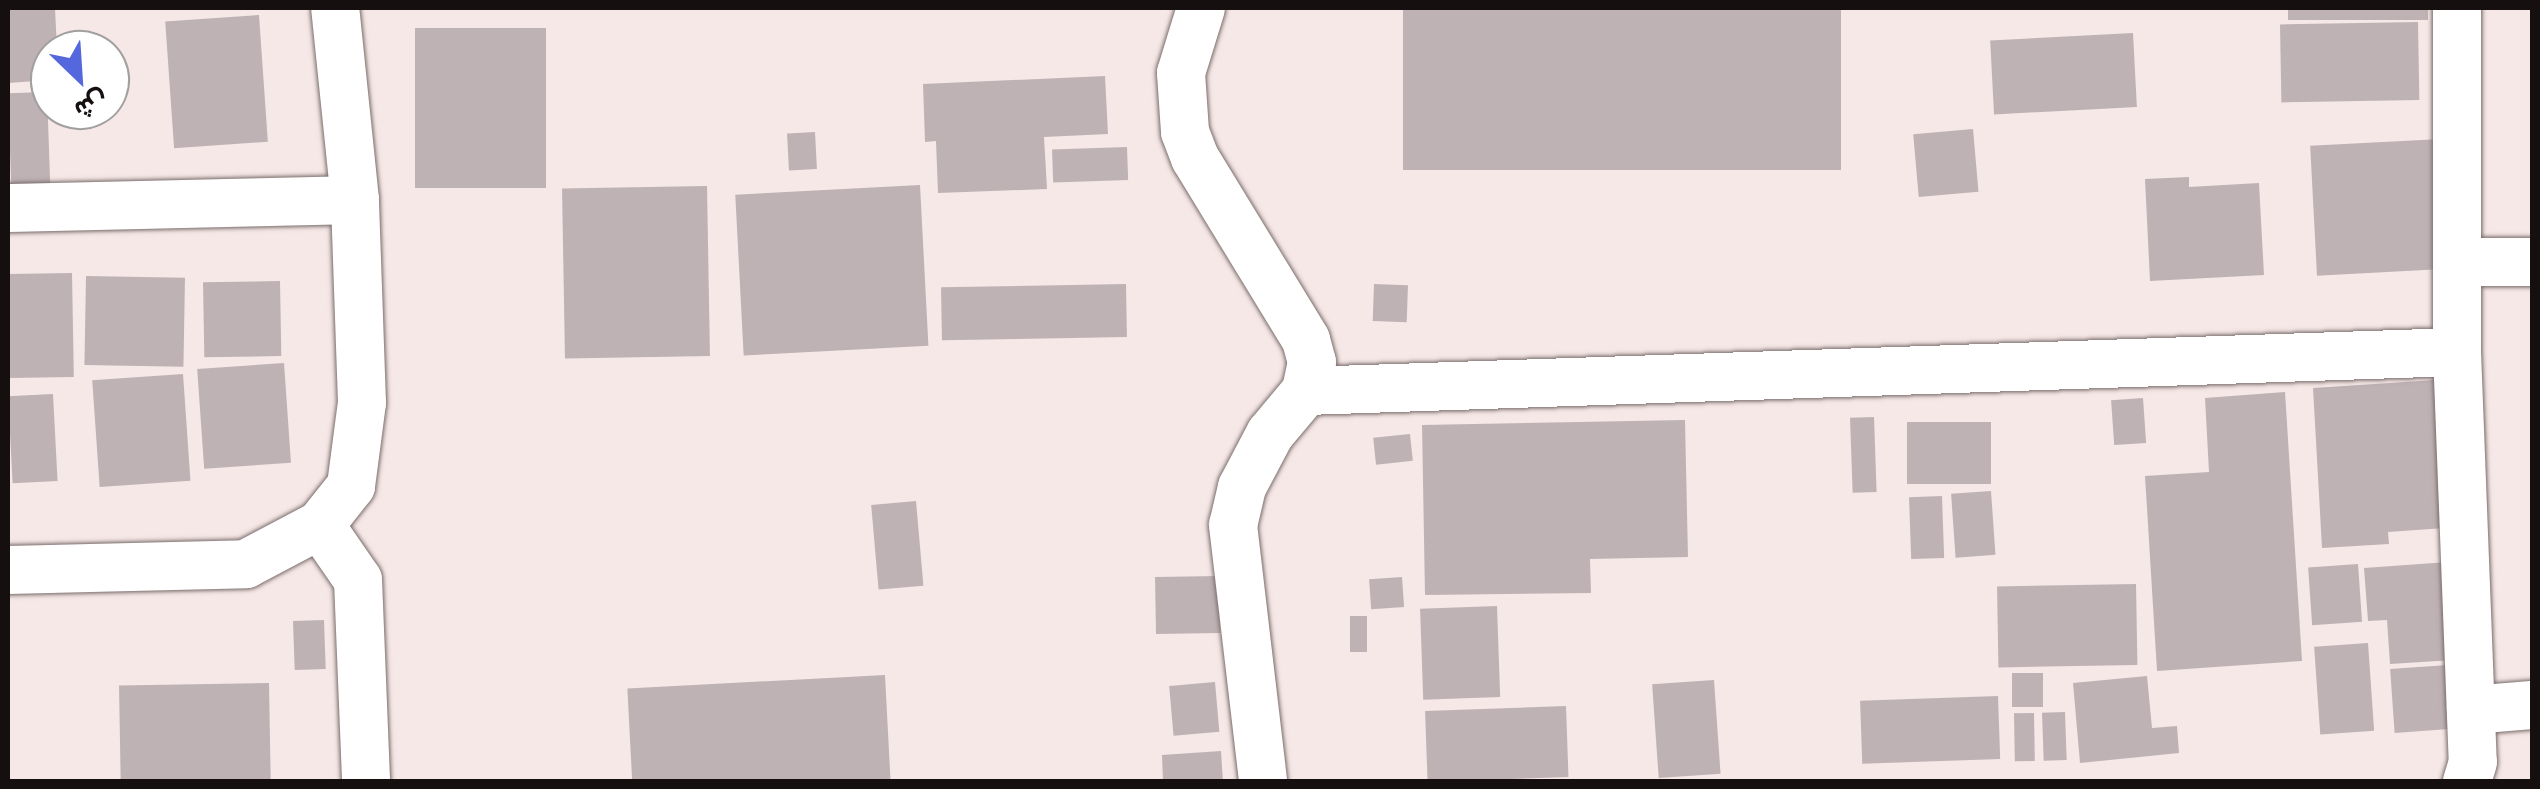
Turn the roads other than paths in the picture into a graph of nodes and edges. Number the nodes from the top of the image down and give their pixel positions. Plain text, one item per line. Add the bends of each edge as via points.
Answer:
1 (335, 8) edge
2 (1200, 8) edge
3 (2458, 8) edge
4 (355, 200) junction
5 (8, 208) edge
6 (2457, 262) junction
7 (2532, 262) edge
8 (2457, 352) junction
9 (1306, 391) junction
10 (320, 525) junction
11 (8, 570) edge
12 (2532, 705) edge
13 (2472, 710) junction
14 (366, 782) edge
15 (1262, 782) edge
16 (2467, 782) edge

1 - 4 street
2 - 9 street via 1181,73 1184,132 1306,340 1312,362
3 - 6 street
4 - 5 street
4 - 10 street via 362,403 350,486
6 - 7 street
6 - 8 street
8 - 9 street
8 - 13 street
9 - 15 street via 1270,434 1242,487 1232,525
10 - 11 street via 246,564
10 - 14 street via 358,580
12 - 13 street
13 - 16 street

